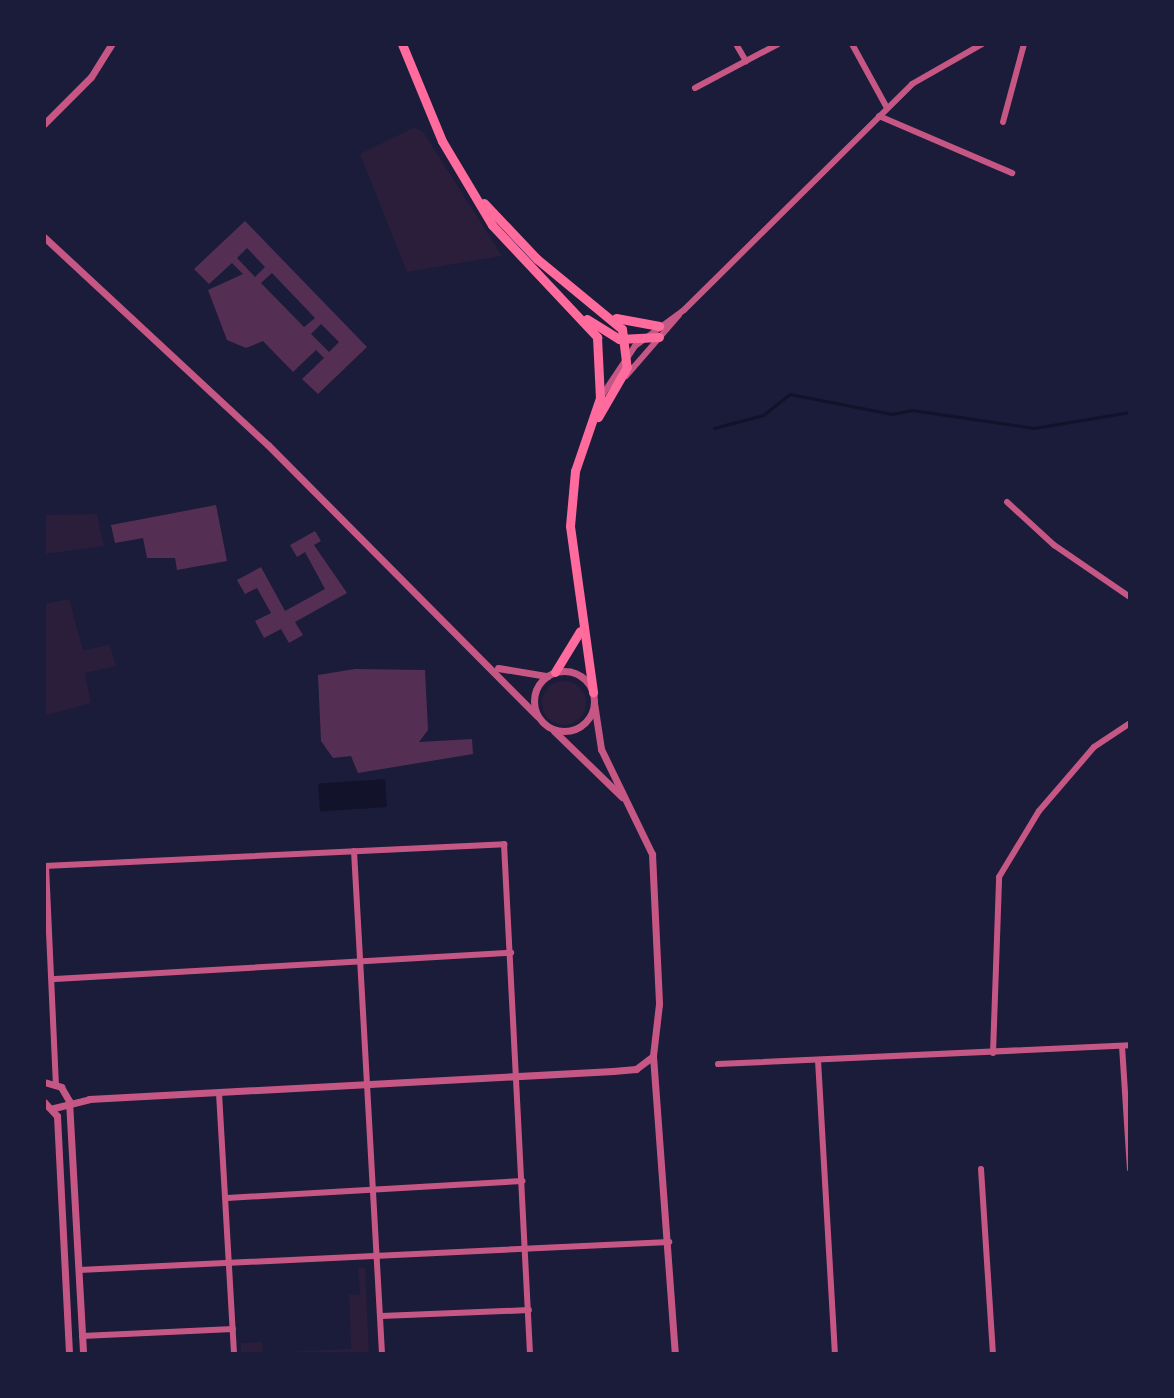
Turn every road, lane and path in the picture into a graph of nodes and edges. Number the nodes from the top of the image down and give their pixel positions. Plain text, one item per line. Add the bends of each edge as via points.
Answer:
1 (112, 44) edge
2 (402, 44) edge
3 (736, 44) edge
4 (778, 44) edge
5 (852, 44) edge
6 (982, 44) edge
7 (1024, 44) edge
8 (746, 61) junction
9 (695, 88) dead end
10 (887, 108) junction
11 (879, 116) junction
12 (1003, 122) dead end
13 (44, 124) edge
14 (1012, 173) dead end
15 (471, 189) junction
16 (44, 237) edge
17 (684, 310) junction
18 (612, 316) junction
19 (584, 317) junction
20 (659, 326) junction
21 (659, 337) junction
22 (643, 339) junction
23 (626, 341) junction
24 (630, 351) junction
25 (622, 380) junction
26 (600, 398) junction
27 (590, 429) junction
28 (1007, 502) dead end
29 (1130, 597) edge
30 (580, 631) junction
31 (496, 668) junction
32 (551, 674) junction
33 (593, 698) junction
34 (537, 716) junction
35 (1130, 723) edge
36 (552, 729) junction
37 (627, 802) junction
38 (354, 851) junction
39 (45, 866) edge
40 (511, 953) junction
41 (361, 960) junction
42 (55, 979) junction
43 (1126, 1046) edge
44 (993, 1053) junction
45 (653, 1056) junction
46 (818, 1060) junction
47 (718, 1064) dead end
48 (517, 1074) junction
49 (44, 1082) edge
50 (56, 1084) junction
51 (368, 1086) junction
52 (219, 1093) junction
53 (69, 1101) junction
54 (44, 1102) edge
55 (54, 1108) junction
56 (981, 1169) dead end
57 (1130, 1169) edge
58 (523, 1181) junction
59 (374, 1190) junction
60 (227, 1198) junction
61 (669, 1242) junction
62 (526, 1246) junction
63 (377, 1255) junction
64 (230, 1263) junction
65 (79, 1270) junction
66 (529, 1310) junction
67 (381, 1316) junction
68 (233, 1329) junction
69 (82, 1336) junction
70 (69, 1354) edge
71 (83, 1354) edge
72 (234, 1354) edge
73 (382, 1354) edge
74 (530, 1354) edge
75 (675, 1354) edge
76 (835, 1354) edge
77 (993, 1354) edge

1 - 13 street via 91,77
2 - 15 main road via 442,141
3 - 8 street
4 - 8 street
5 - 10 street
6 - 10 street via 912,84
7 - 12 street
8 - 9 street
10 - 11 street
11 - 14 street
11 - 17 street
15 - 18 main road via 537,259
15 - 19 main road via 519,258
16 - 31 street
17 - 20 street
17 - 21 street
18 - 20 main road
18 - 23 main road
19 - 23 main road
19 - 26 main road via 600,350
20 - 22 street
21 - 22 main road
21 - 25 street
22 - 23 main road
22 - 24 street
23 - 24 main road
24 - 25 main road
24 - 26 street
25 - 27 main road
26 - 27 main road
27 - 30 main road via 571,512
28 - 29 street via 1054,545
30 - 32 main road
30 - 33 main road
31 - 32 street
31 - 34 street
32 - 33 street via 578,674
32 - 34 street via 534,694
33 - 36 street via 580,727
33 - 37 street via 601,749
34 - 36 street
35 - 44 street via 1094,747 1039,811 999,877
36 - 37 street
37 - 45 street via 652,854 659,1004
38 - 39 street
38 - 40 street via 502,842
38 - 41 street
39 - 42 street
40 - 41 street
40 - 48 street
41 - 42 street
41 - 51 street
42 - 50 street
43 - 44 street
43 - 57 street
44 - 46 street
45 - 48 street via 636,1069
45 - 61 street
46 - 47 street
46 - 76 street
48 - 51 street
48 - 58 street
49 - 50 street
50 - 53 street
51 - 52 street
51 - 59 street
52 - 53 street
52 - 60 street
53 - 55 street
53 - 65 street
54 - 55 street
55 - 70 street
56 - 77 street
58 - 59 street
58 - 62 street
59 - 60 street
59 - 63 street
60 - 64 street
61 - 62 street
61 - 75 street
62 - 63 street
62 - 66 street
63 - 64 street
63 - 67 street
64 - 65 street
64 - 68 street
65 - 69 street
66 - 67 street
66 - 74 street
67 - 73 street
68 - 69 street
68 - 72 street
69 - 71 street

